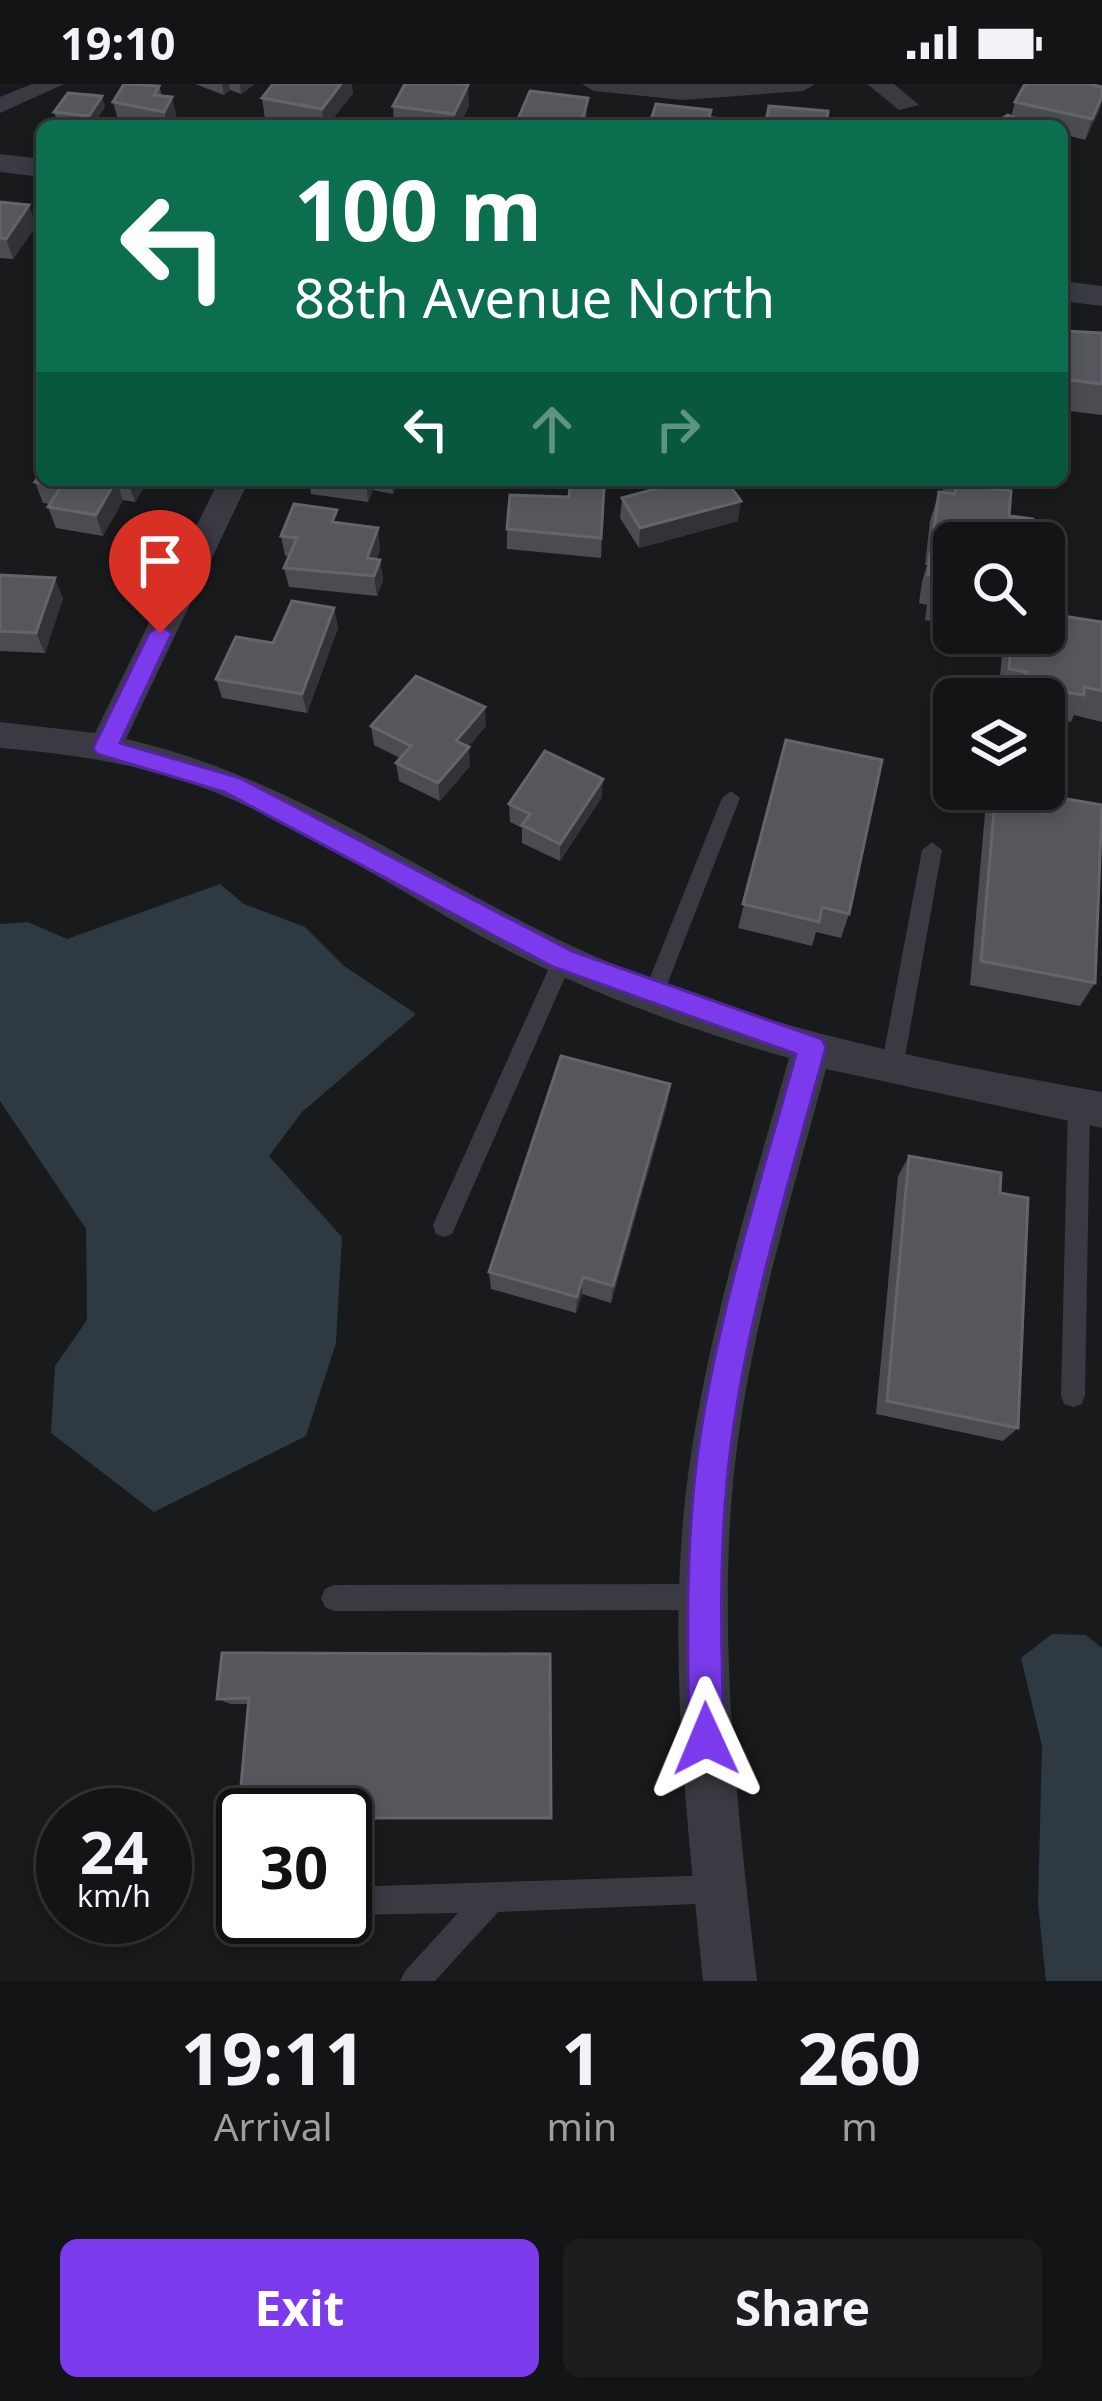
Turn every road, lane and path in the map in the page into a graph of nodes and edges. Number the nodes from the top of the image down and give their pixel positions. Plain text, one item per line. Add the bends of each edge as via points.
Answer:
1 (52, 84) edge
2 (594, 84) edge
3 (803, 84) edge
4 (879, 84) edge
5 (907, 105) dead end
6 (0, 106) edge
7 (0, 163) edge
8 (36, 167) edge
9 (1068, 292) edge
10 (1102, 296) edge
11 (231, 486) edge
12 (0, 735) edge
13 (105, 748) junction
14 (731, 798) dead end
15 (932, 850) dead end
16 (562, 959) junction
17 (653, 994) junction
18 (812, 1047) junction
19 (892, 1068) junction
20 (1091, 1109) edge
21 (444, 1226) dead end
22 (1072, 1395) dead end
23 (703, 1597) junction
24 (334, 1598) dead end
25 (720, 1889) junction
26 (492, 1898) junction
27 (372, 1900) edge
28 (416, 1981) edge
29 (730, 1981) edge

1 - 6 street
2 - 3 street via 682,93
4 - 5 street
7 - 8 street
9 - 10 street
11 - 13 street
12 - 13 street
13 - 16 street via 232,784
14 - 17 lane
15 - 19 lane
16 - 17 street
16 - 21 lane
17 - 18 street
18 - 19 street
18 - 23 street via 720,1417
19 - 20 street
20 - 22 lane
23 - 24 lane
23 - 25 street
25 - 26 lane
25 - 29 street
26 - 27 lane
26 - 28 lane

